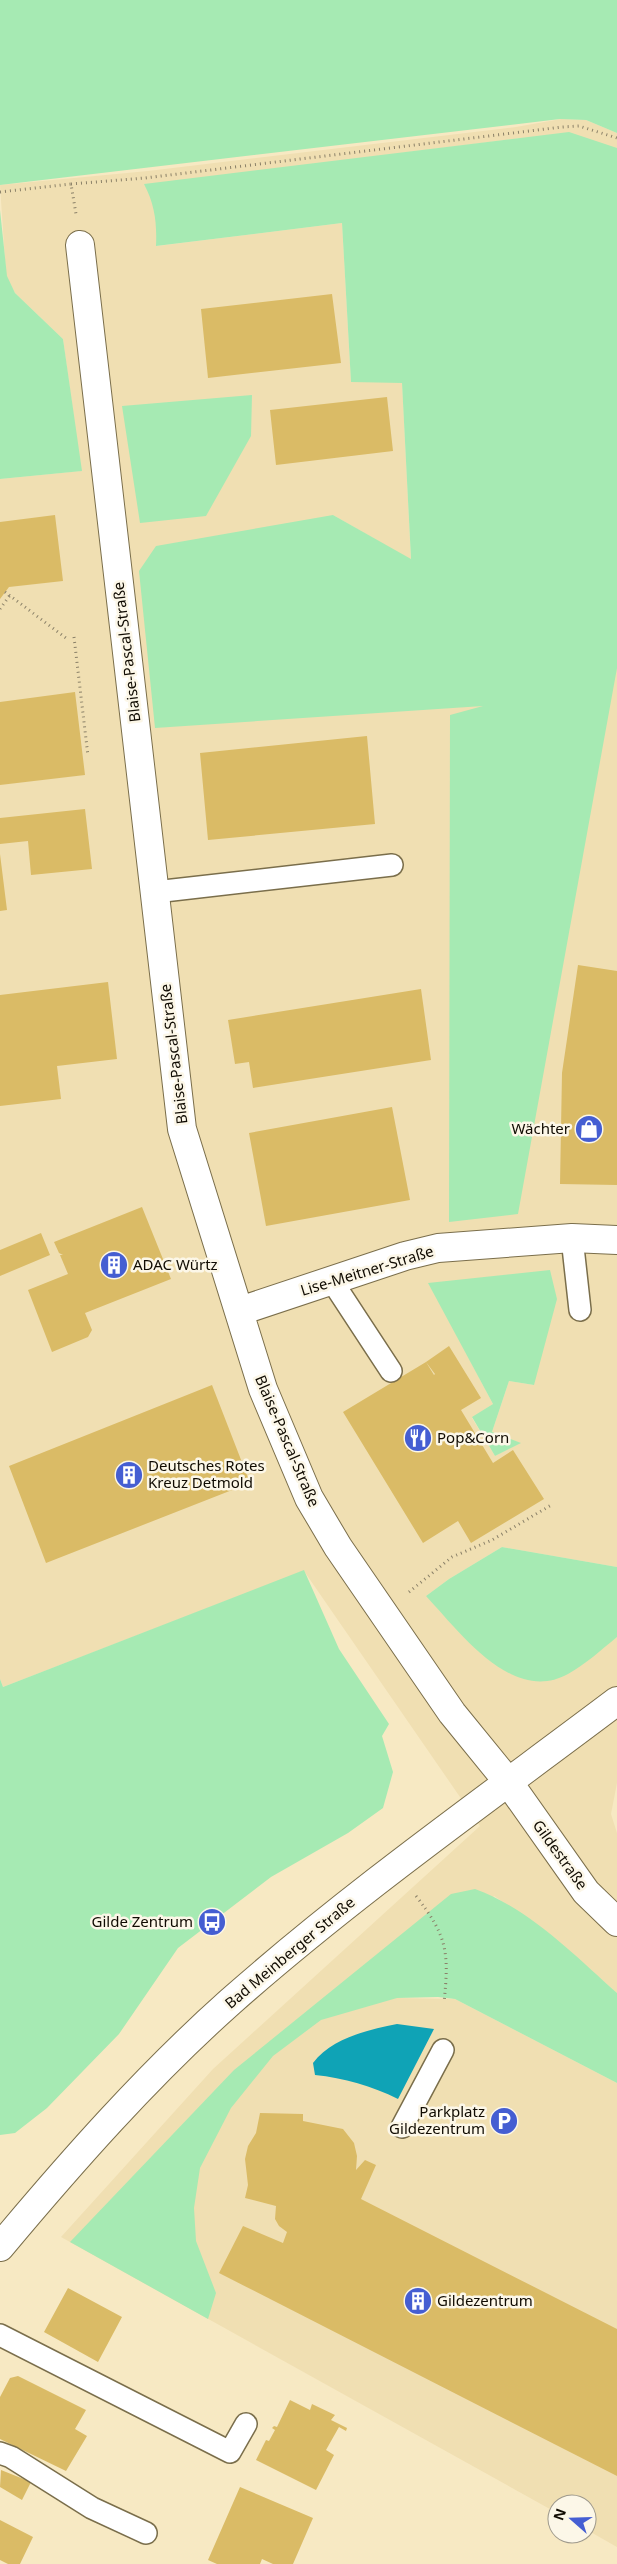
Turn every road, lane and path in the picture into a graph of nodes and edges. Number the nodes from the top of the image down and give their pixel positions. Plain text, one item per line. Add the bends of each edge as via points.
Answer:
1 (617, 138) edge
2 (71, 184) junction
3 (0, 192) edge
4 (80, 245) joint
5 (5, 592) dead end
6 (10, 595) junction
7 (0, 609) edge
8 (74, 637) dead end
9 (66, 638) dead end
10 (88, 756) dead end
11 (392, 864) dead end
12 (154, 892) junction
13 (572, 1238) junction
14 (617, 1240) edge
15 (332, 1281) junction
16 (580, 1310) dead end
17 (240, 1311) junction
18 (391, 1371) dead end
19 (553, 1504) dead end
20 (385, 1611) junction
21 (617, 1701) edge
22 (509, 1783) junction
23 (416, 1896) dead end
24 (617, 1922) edge
25 (444, 2003) dead end
26 (442, 2050) dead end
27 (402, 2127) dead end
28 (0, 2247) edge
29 (0, 2335) edge
30 (246, 2424) dead end
31 (0, 2453) edge
32 (146, 2533) dead end

1 - 2 path via 579,126 562,127 145,178
2 - 3 path
2 - 4 path
4 - 12 street, Blaise-Pascal-Straße
5 - 6 path
6 - 7 path
6 - 9 path
8 - 10 path
11 - 12 lane
12 - 17 street, Blaise-Pascal-Straße via 182,1129
13 - 14 street, Lise-Meitner-Straße
13 - 15 street, Lise-Meitner-Straße via 438,1248
13 - 16 lane
15 - 17 street, Lise-Meitner-Straße
15 - 18 lane
17 - 20 street, Blaise-Pascal-Straße via 262,1389 309,1498 338,1547
19 - 20 path via 492,1540 452,1557
20 - 22 street, Blaise-Pascal-Straße via 452,1713
21 - 22 street, Bad Meinberger Straße
22 - 24 street, Gildestraße via 586,1892
22 - 28 street, Bad Meinberger Straße via 302,1940 228,2003 135,2094
23 - 25 path via 431,1916 445,1947 448,1966
26 - 27 lane
29 - 30 lane via 230,2452
31 - 32 lane via 92,2508

